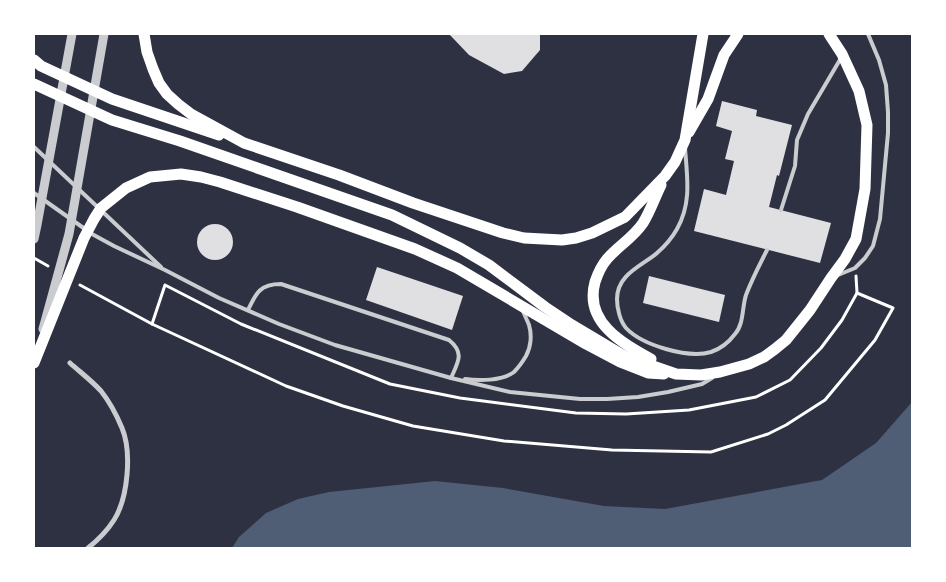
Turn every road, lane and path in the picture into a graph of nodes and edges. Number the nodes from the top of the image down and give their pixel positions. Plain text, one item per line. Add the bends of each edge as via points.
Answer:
1 (72, 34) edge
2 (104, 34) edge
3 (144, 34) edge
4 (703, 34) edge
5 (738, 34) edge
6 (820, 34) edge
7 (829, 34) edge
8 (868, 34) edge
9 (842, 55) junction
10 (34, 60) edge
11 (34, 84) edge
12 (685, 140) junction
13 (244, 143) junction
14 (34, 147) edge
15 (665, 176) junction
16 (34, 193) edge
17 (781, 210) dead end
18 (34, 239) edge
19 (767, 250) dead end
20 (165, 270) junction
21 (831, 278) junction
22 (90, 291) dead end
23 (857, 293) dead end
24 (520, 304) junction
25 (248, 310) junction
26 (34, 363) edge
27 (70, 363) dead end
28 (720, 372) junction
29 (676, 374) junction
30 (451, 378) junction
31 (88, 548) edge

1 - 18 street
2 - 26 street via 69,234
3 - 13 main road via 153,69 167,94 191,114
4 - 12 main road
5 - 12 main road via 724,55 708,99
6 - 9 main road
7 - 9 main road
8 - 21 lane via 886,85 888,112 880,219 873,246 865,258 855,268
9 - 17 lane via 797,140 795,166
9 - 21 main road via 859,91 867,125 865,189 856,239
10 - 13 main road via 112,99
11 - 29 main road via 112,120 392,215 489,265 545,307 624,356
12 - 15 main road
12 - 19 lane via 688,195 682,216 670,239 657,253 630,272 617,291 617,306 626,327 638,337 669,350 697,355 712,352 737,333 746,295
13 - 15 main road via 413,204 524,238 576,238 611,225 625,217
14 - 20 lane
15 - 29 main road via 643,222 598,271 593,291 595,311 614,336
16 - 20 lane via 92,234
20 - 25 lane
21 - 28 main road via 786,340 764,358
22 - 23 path via 152,324 286,386 413,426 514,442 612,450 711,452 768,434 825,400 874,340 893,308
24 - 26 main road via 457,268 415,249 297,207 201,177 181,174 150,177 116,195 94,219
24 - 29 main road via 620,362 648,373
24 - 30 lane via 531,340 522,364 514,372 489,380
25 - 30 lane via 336,345
25 - 30 lane via 261,289 270,284 281,284 448,340 458,352
27 - 31 street via 100,391 122,428 127,448 124,497 115,519
28 - 29 main road
28 - 30 lane via 702,384 638,397 607,399 510,392

